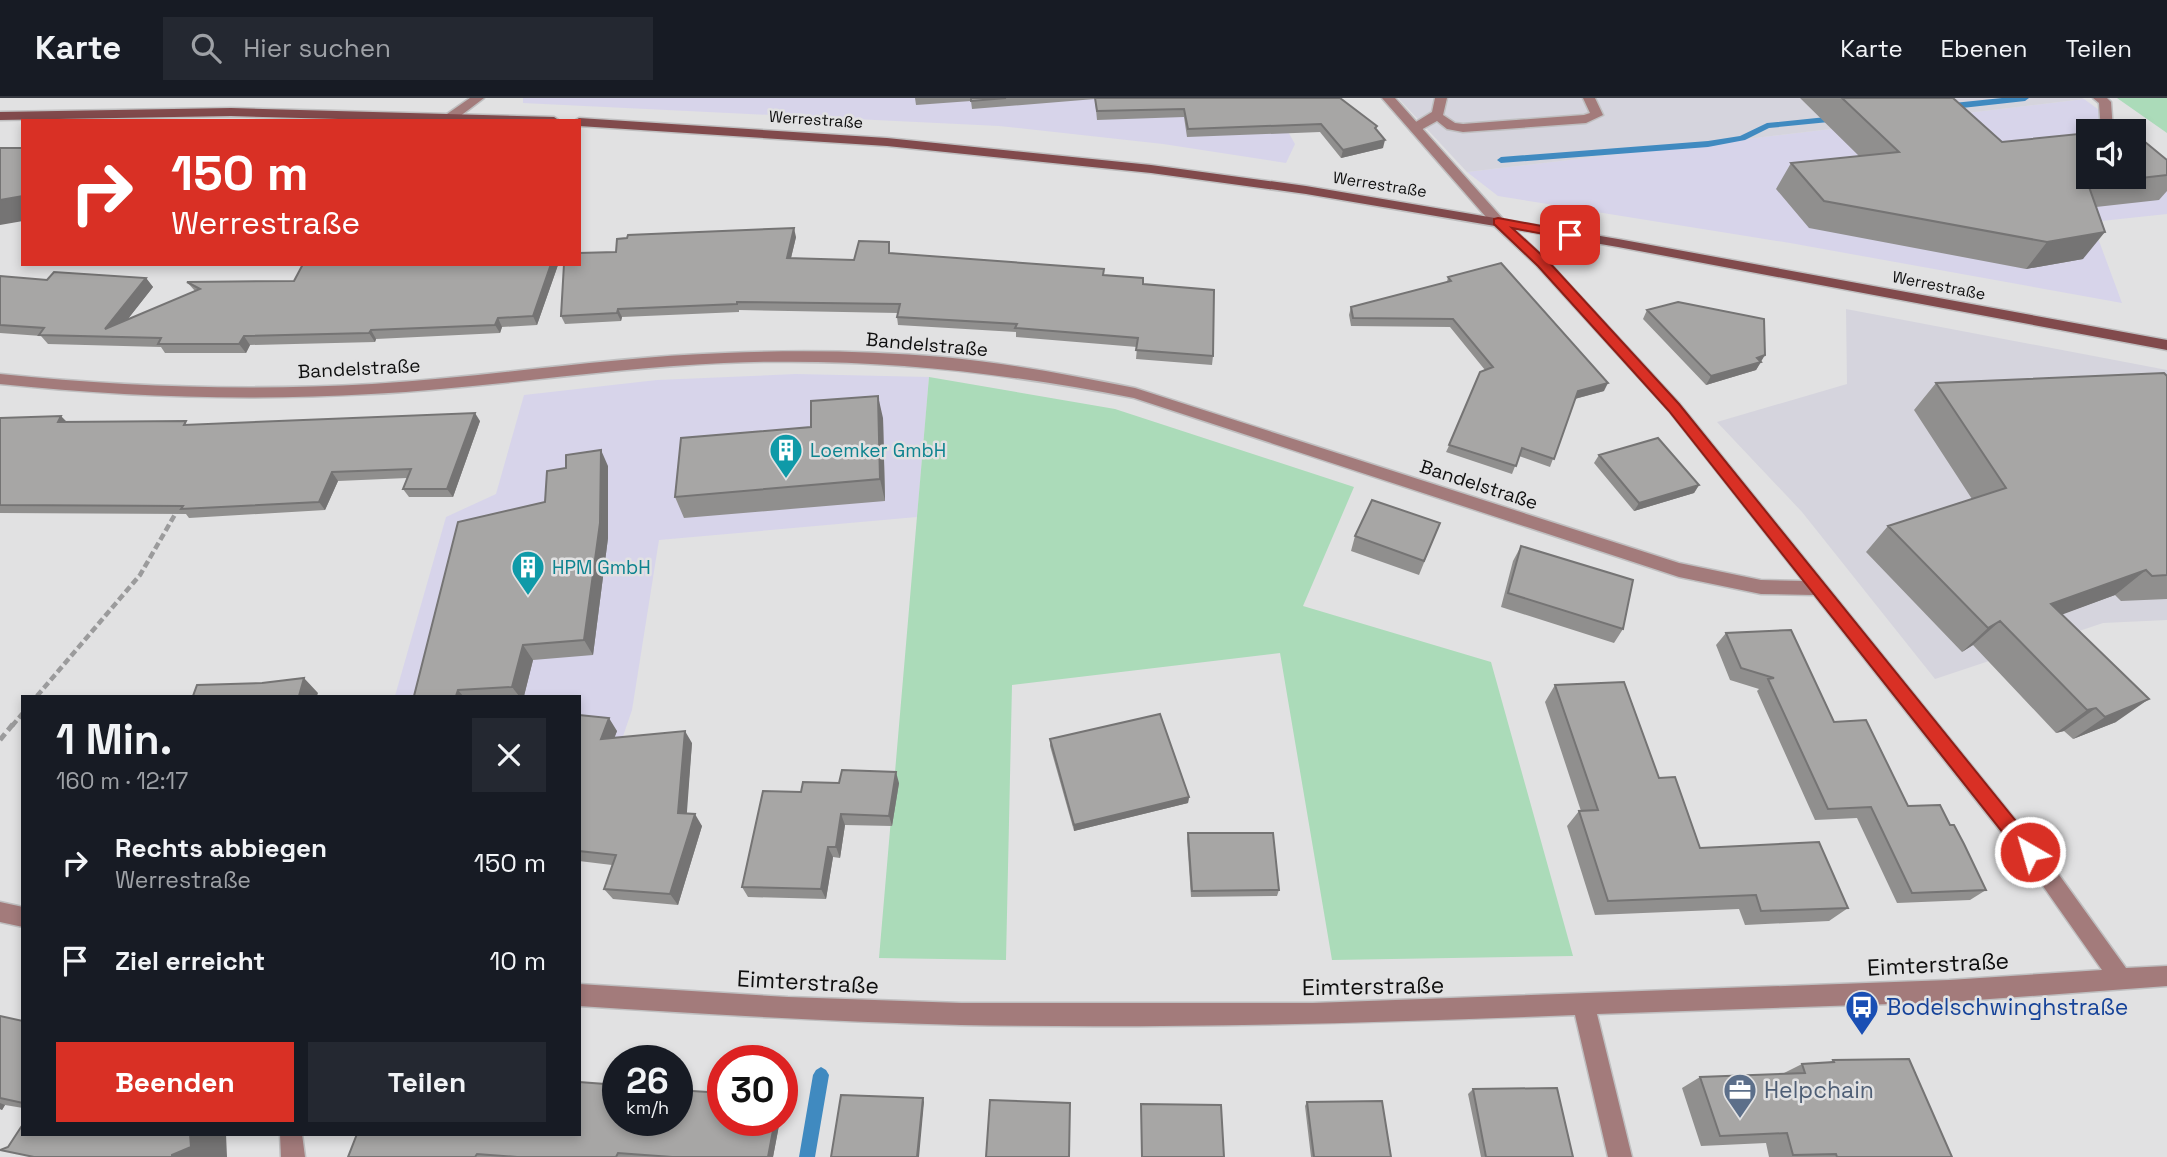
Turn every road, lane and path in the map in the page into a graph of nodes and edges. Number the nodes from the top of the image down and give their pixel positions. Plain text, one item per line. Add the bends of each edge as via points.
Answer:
1 (478, 98) edge
2 (1388, 98) edge
3 (1441, 98) edge
4 (1589, 98) edge
5 (2099, 98) edge
6 (0, 116) edge
7 (1437, 116) junction
8 (451, 117) junction
9 (502, 119) edge
10 (2107, 119) edge
11 (581, 122) edge
12 (1415, 128) junction
13 (1498, 222) junction
14 (2167, 345) edge
15 (0, 379) edge
16 (179, 508) edge
17 (1821, 588) junction
18 (38, 695) edge
19 (21, 715) edge
20 (0, 740) edge
21 (0, 912) edge
22 (21, 917) edge
23 (2167, 976) edge
24 (2122, 980) junction
25 (581, 995) edge
26 (1584, 1006) junction
27 (291, 1136) edge
28 (293, 1157) edge
29 (1620, 1157) edge

1 - 8 street
2 - 12 street
3 - 7 street
4 - 7 street via 1597,115 1586,119 1463,128
5 - 10 street via 2105,102
6 - 8 main road via 231,112
7 - 12 street
8 - 9 main road
11 - 13 main road, Werrestraße via 1025,155 1306,190
12 - 13 street
13 - 14 main road, Werrestraße
13 - 17 street via 1542,263 1674,407
15 - 17 street, Bandelstraße via 94,389 239,393 386,388 724,358 943,362 1135,393 1679,570 1761,587
16 - 18 path via 140,575
17 - 24 street via 2045,872
19 - 20 path
21 - 22 street
23 - 24 street, Eimterstraße
24 - 26 street, Eimterstraße
25 - 26 street, Eimterstraße via 961,1014 1299,1014
26 - 29 street
27 - 28 street

